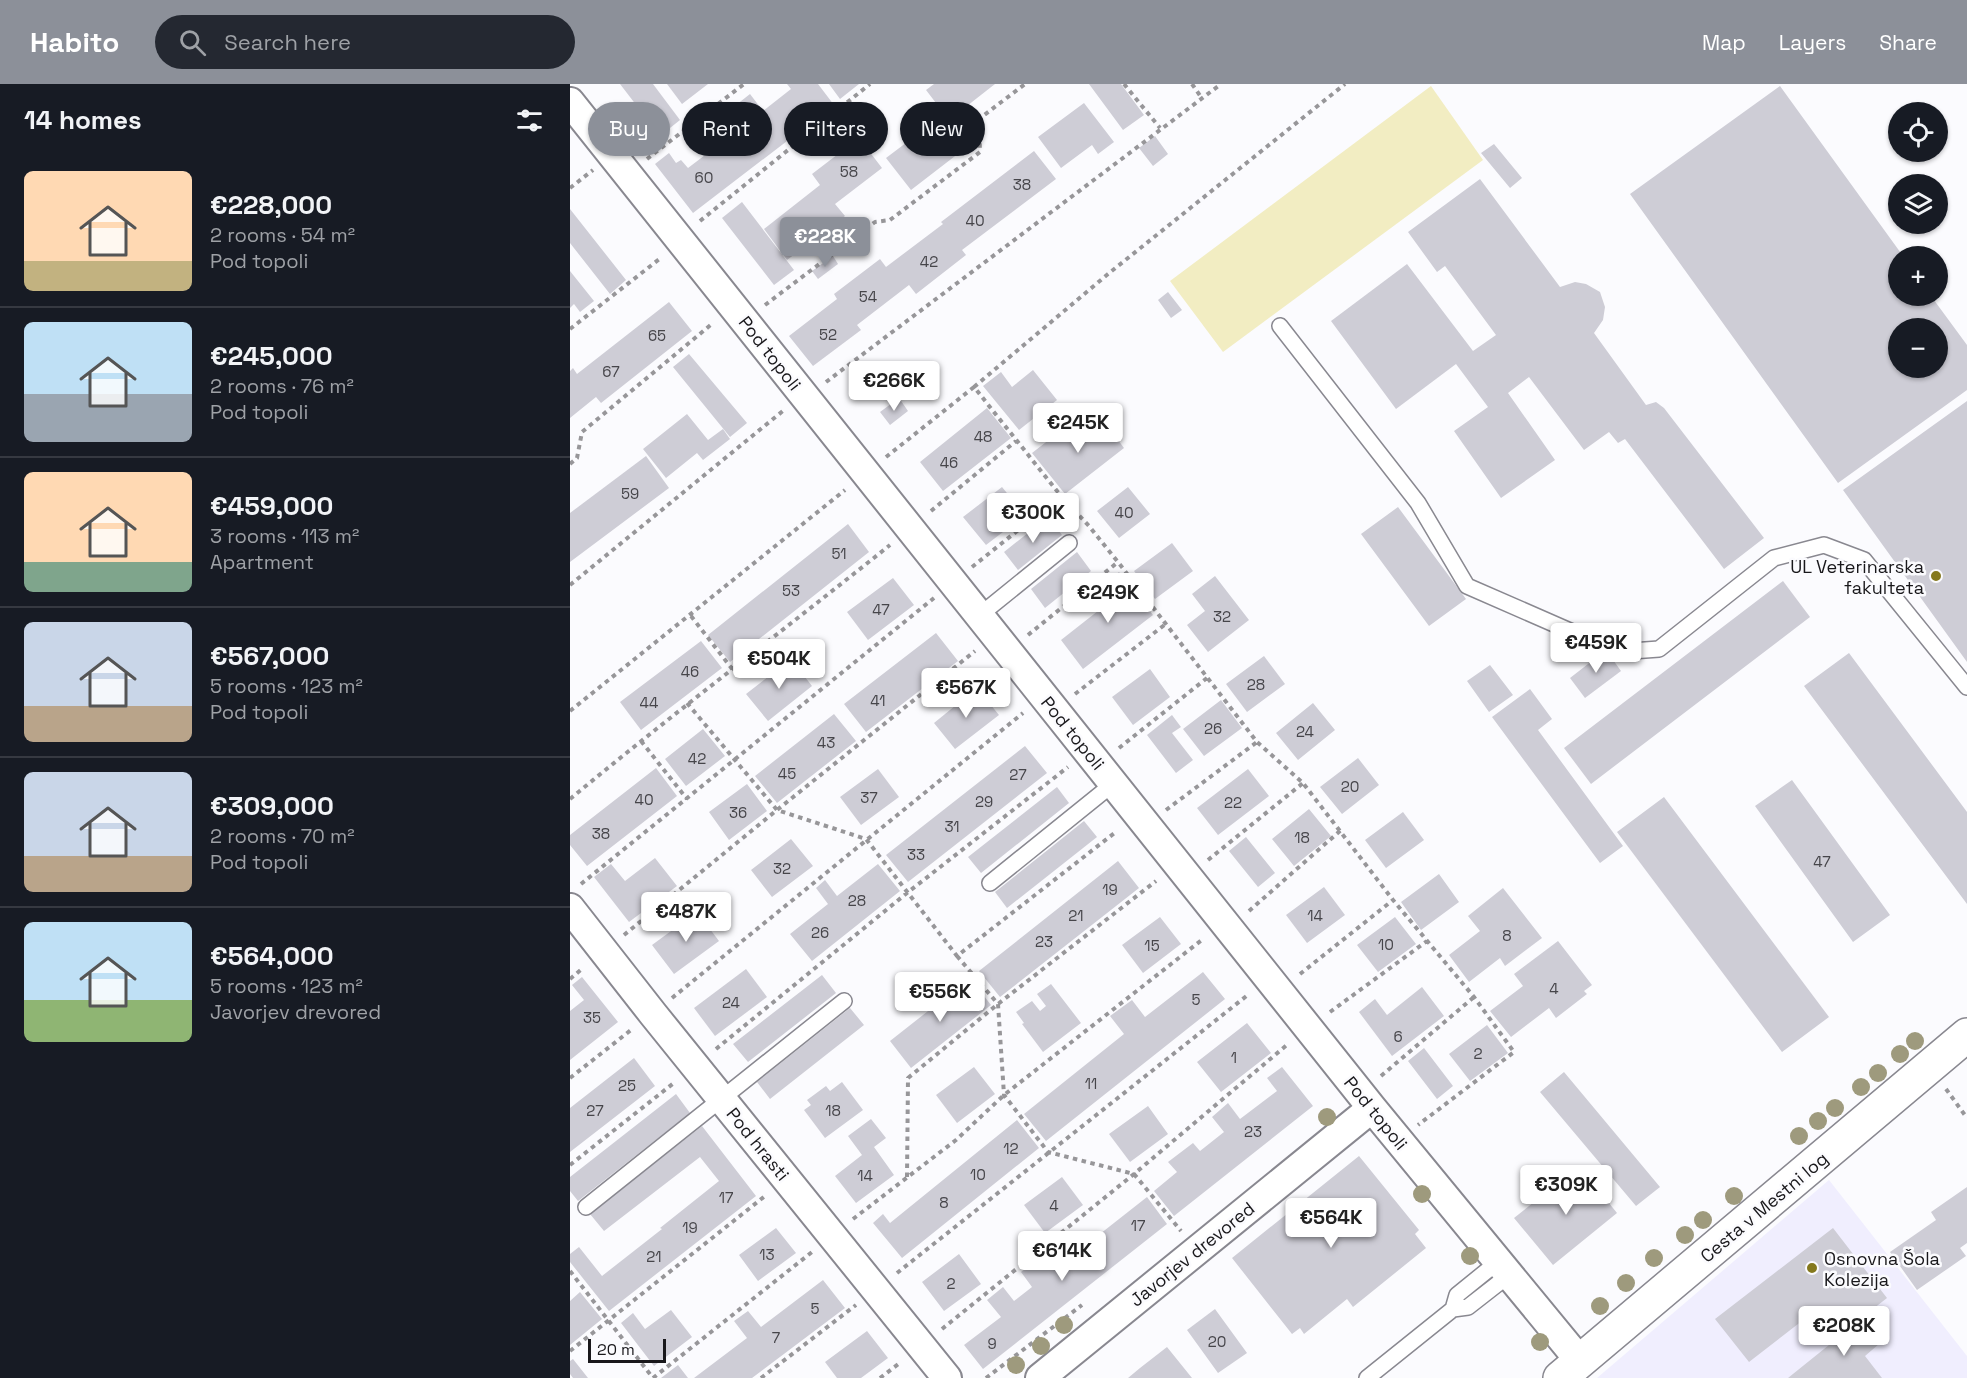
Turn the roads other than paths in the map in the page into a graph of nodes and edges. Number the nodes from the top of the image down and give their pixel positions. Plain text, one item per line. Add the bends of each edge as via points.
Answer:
1 (570, 102) edge
2 (1280, 326) dead end
3 (1069, 543) dead end
4 (995, 634) junction
5 (1967, 687) edge
6 (1100, 766) junction
7 (990, 883) dead end
8 (574, 897) edge
9 (843, 1001) dead end
10 (1967, 1035) edge
11 (722, 1098) junction
12 (1366, 1101) junction
13 (586, 1207) dead end
14 (1504, 1268) junction
15 (1570, 1370) edge
16 (947, 1378) edge
17 (1040, 1378) edge
18 (1367, 1378) edge

1 - 4 street, Pod topoli
2 - 5 lane via 1418,503 1467,586 1618,652 1659,649 1774,558 1824,545 1864,560
3 - 4 lane
4 - 6 street, Pod topoli
6 - 7 lane
6 - 12 street, Pod topoli
8 - 11 street, Pod hrasti via 605,951
9 - 11 lane
10 - 15 street, Cesta v Mestni log
11 - 13 lane
11 - 16 street, Pod hrasti
12 - 14 street, Pod topoli
12 - 17 street, Javorjev drevored
14 - 15 street, Pod topoli
14 - 18 lane via 1468,1307 1453,1309

